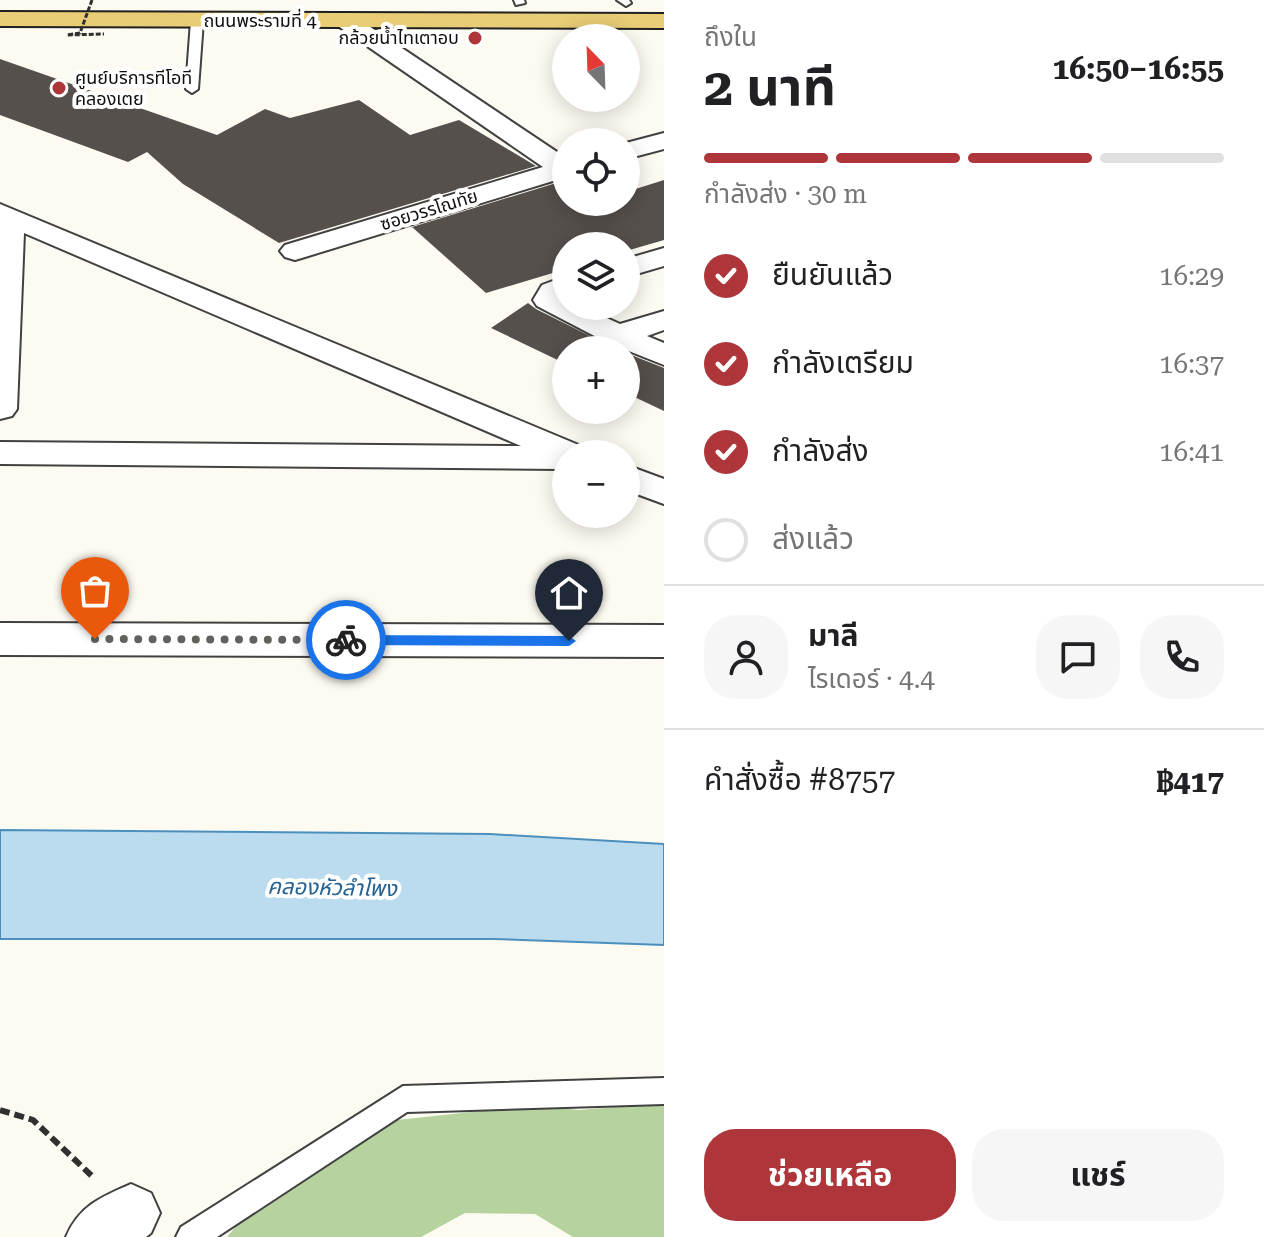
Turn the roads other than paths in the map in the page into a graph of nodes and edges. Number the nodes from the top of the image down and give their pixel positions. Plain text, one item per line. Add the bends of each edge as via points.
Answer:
1 (0, 1) edge
2 (519, 1) edge
3 (624, 2) edge
4 (664, 3) edge
5 (470, 12) junction
6 (0, 19) edge
7 (197, 21) junction
8 (346, 21) junction
9 (664, 21) edge
10 (192, 89) dead end
11 (664, 141) edge
12 (640, 147) edge
13 (552, 160) edge
14 (552, 173) edge
15 (5, 214) edge
16 (295, 251) dead end
17 (664, 257) edge
18 (640, 264) edge
19 (585, 320) edge
20 (664, 320) edge
21 (617, 335) junction
22 (664, 355) edge
23 (0, 409) edge
24 (552, 449) edge
25 (0, 453) edge
26 (552, 456) edge
27 (640, 483) edge
28 (664, 492) edge
29 (0, 639) edge
30 (664, 641) edge
31 (664, 1091) edge
32 (191, 1237) edge

1 - 5 main road, ถนนพระรามที่ 4
2 - 3 main road, ถนนพระรามที่ 4
2 - 5 main road, ถนนพระรามที่ 4
3 - 4 main road, ถนนพระรามที่ 4
5 - 8 main road, ถนนพระรามที่ 4
5 - 9 main road, ถนนพระรามที่ 4
6 - 7 main road, ถนนพระรามที่ 4
7 - 8 main road, ถนนพระรามที่ 4
7 - 10 lane
8 - 13 street, ซอยวรรโณทัย
11 - 12 street
14 - 16 street, ซอยวรรโณทัย
15 - 23 street
15 - 24 street
17 - 18 street
19 - 21 street
20 - 21 street
21 - 22 street
25 - 26 street
27 - 28 street
29 - 30 street
31 - 32 lane via 403,1099

